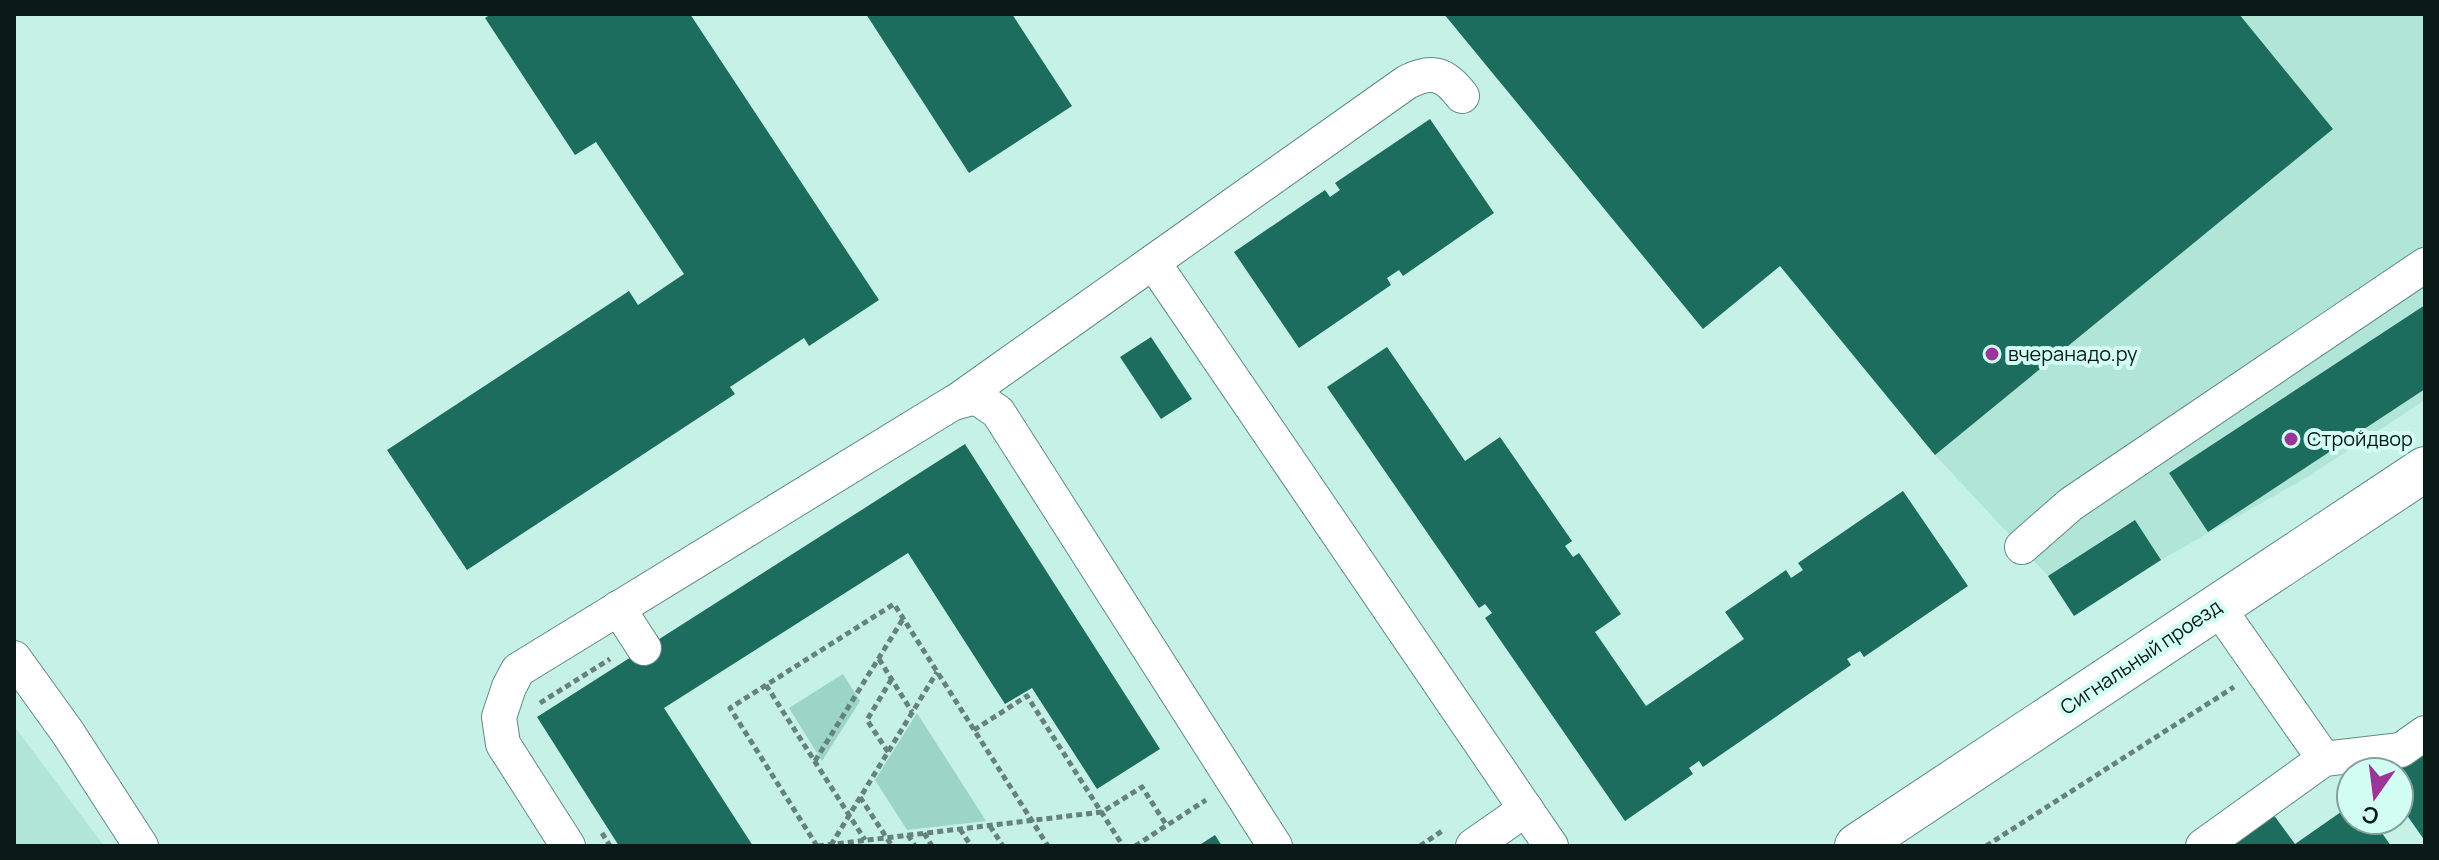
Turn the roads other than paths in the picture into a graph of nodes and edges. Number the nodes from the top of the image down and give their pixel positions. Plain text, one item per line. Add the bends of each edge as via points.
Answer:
1 (1462, 96) dead end
2 (1153, 262) junction
3 (2425, 265) edge
4 (953, 403) junction
5 (2425, 469) edge
6 (2022, 547) dead end
7 (625, 604) junction
8 (2217, 606) junction
9 (650, 644) dead end
10 (14, 658) edge
11 (2425, 733) edge
12 (2324, 759) junction
13 (1526, 809) junction
14 (141, 846) edge
15 (568, 846) edge
16 (1275, 846) edge
17 (1473, 846) edge
18 (1551, 846) edge
19 (1857, 846) edge
20 (2203, 846) edge

1 - 2 street via 1438,75 1407,82
2 - 4 street
2 - 13 street
3 - 6 street via 2071,504
4 - 7 street
4 - 16 street via 976,397 998,412
5 - 8 main road, Сигнальный проезд
7 - 9 street
7 - 15 street via 518,670 499,717 503,744
8 - 12 street
8 - 19 main road, Сигнальный проезд
10 - 14 street
11 - 12 street via 2401,750
12 - 20 street
13 - 17 street
13 - 18 street

